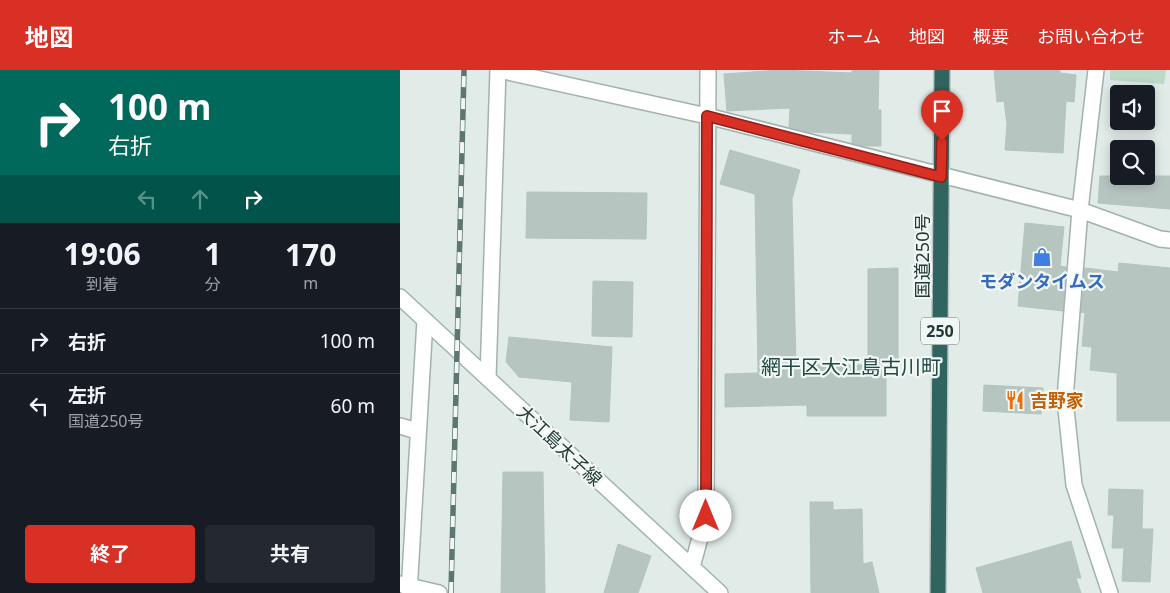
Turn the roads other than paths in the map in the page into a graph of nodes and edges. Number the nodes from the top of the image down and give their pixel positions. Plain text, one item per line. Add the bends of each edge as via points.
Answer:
1 (498, 70) edge
2 (708, 70) edge
3 (942, 70) edge
4 (1096, 70) edge
5 (707, 116) junction
6 (941, 177) junction
7 (1080, 210) junction
8 (1170, 240) edge
9 (400, 297) edge
10 (425, 320) junction
11 (488, 378) junction
12 (400, 426) edge
13 (417, 431) junction
14 (692, 567) junction
15 (406, 587) edge
16 (439, 593) edge
17 (720, 593) edge
18 (938, 593) edge
19 (1110, 593) edge

1 - 5 street
1 - 11 street
2 - 5 street
3 - 6 highway, 国道250号 / 250
4 - 7 street
5 - 6 street
5 - 14 street via 706,516
6 - 7 street
6 - 18 highway, 国道250号 / 250
7 - 8 street
7 - 19 street via 1065,399 1074,485
9 - 10 street, 大江島太子線
10 - 11 street, 大江島太子線
10 - 13 street
11 - 14 street, 大江島太子線
12 - 13 street
13 - 15 street
14 - 17 street, 大江島太子線
15 - 16 street

